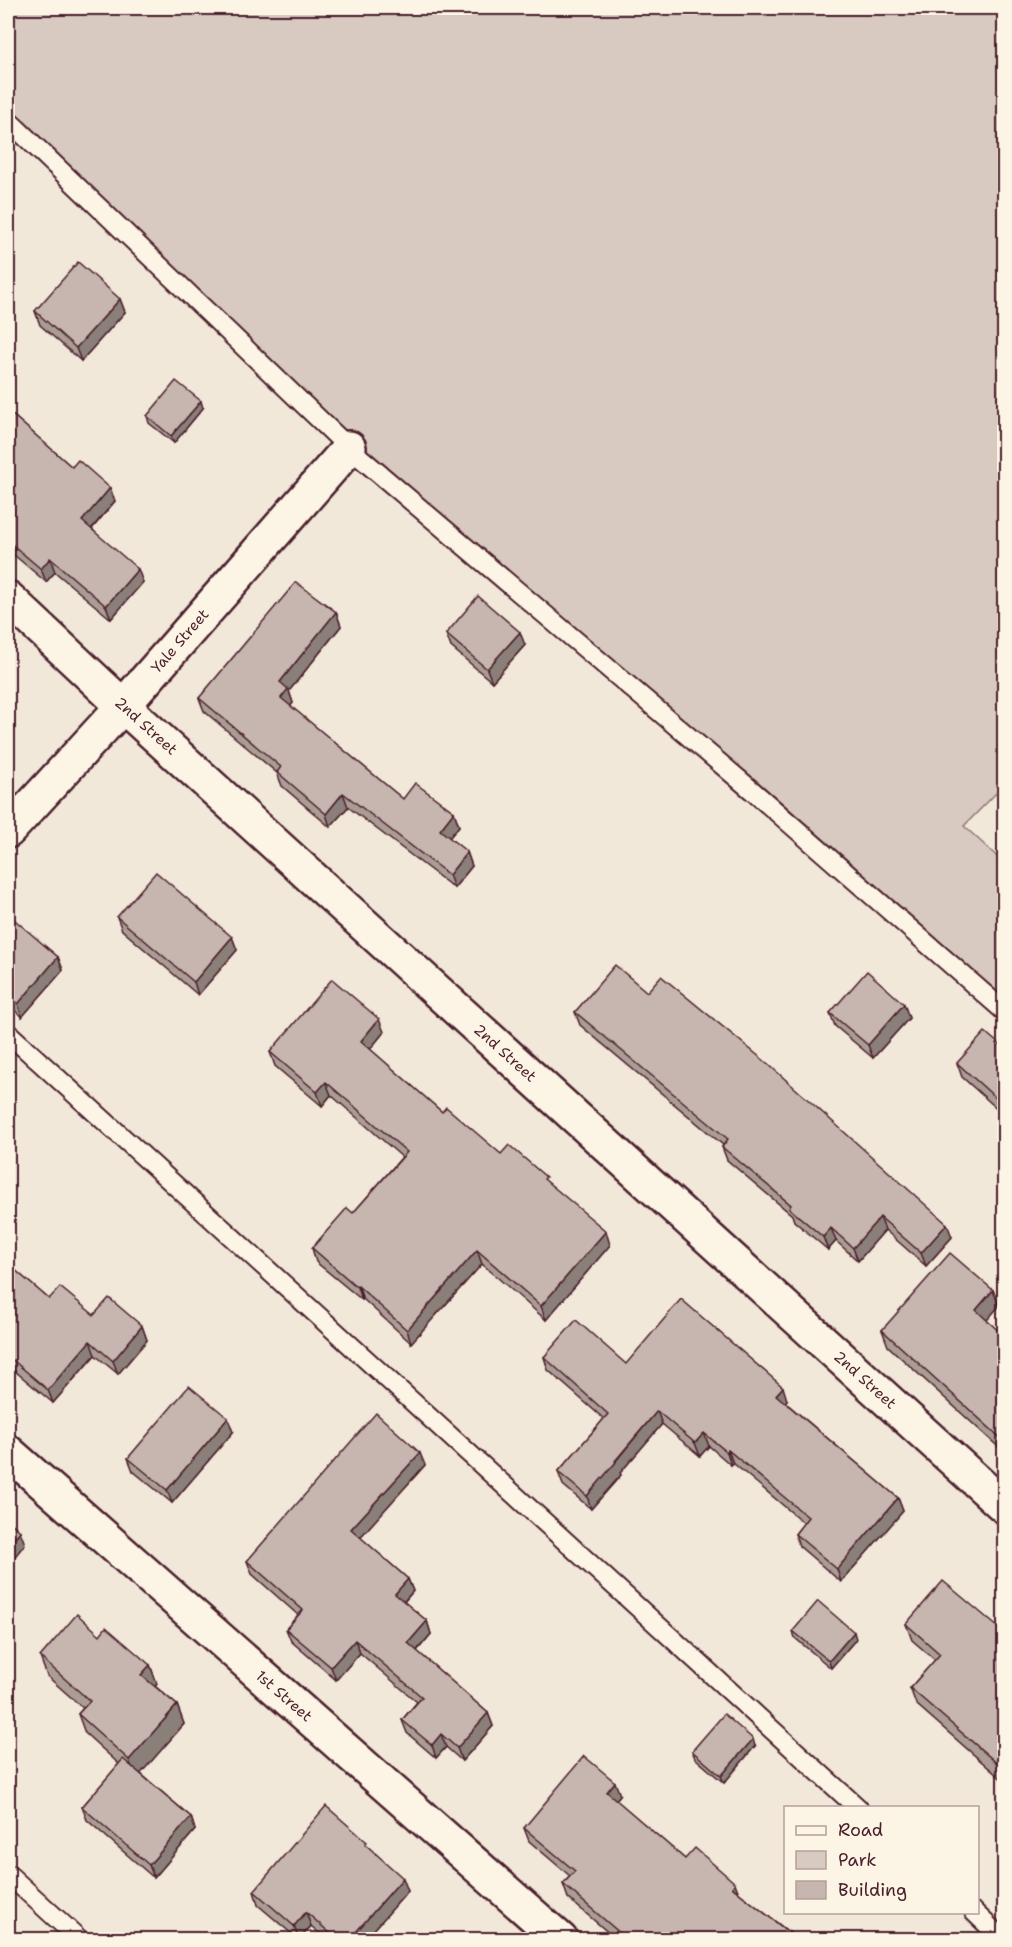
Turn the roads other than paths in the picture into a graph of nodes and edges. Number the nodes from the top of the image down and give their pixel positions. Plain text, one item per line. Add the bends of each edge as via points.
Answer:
1 (8, 120) edge
2 (349, 448) junction
3 (8, 598) edge
4 (123, 706) junction
5 (8, 831) edge
6 (1005, 1011) edge
7 (8, 1033) edge
8 (8, 1452) edge
9 (1005, 1506) edge
10 (856, 1806) edge
11 (8, 1874) edge
12 (976, 1914) edge
13 (80, 1940) edge
14 (561, 1940) edge
15 (1003, 1940) edge

1 - 2 lane
2 - 4 street, Yale Street
2 - 6 lane
3 - 4 street, 2nd Street
4 - 5 street, Yale Street
4 - 9 street, 2nd Street
7 - 10 lane
8 - 14 street, 1st Street
11 - 13 lane
12 - 15 lane

